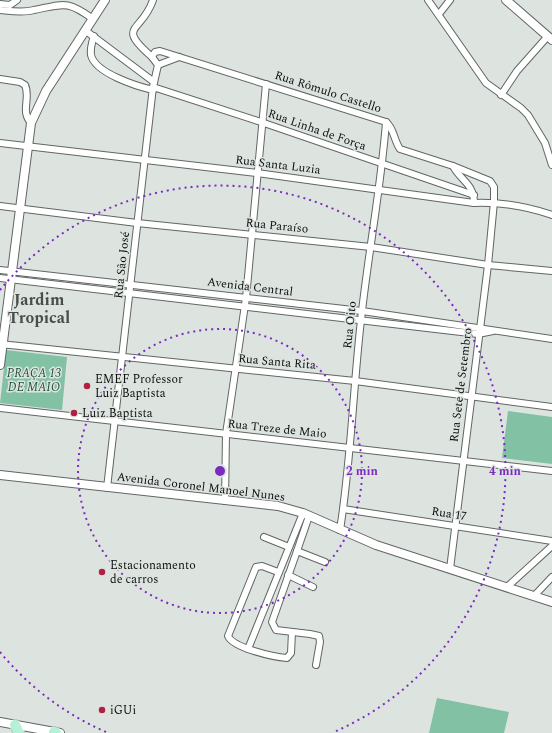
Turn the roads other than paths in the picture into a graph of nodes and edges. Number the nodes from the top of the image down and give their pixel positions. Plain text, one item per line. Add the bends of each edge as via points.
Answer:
1 (18, 0) edge
2 (105, 0) edge
3 (153, 0) edge
4 (428, 0) edge
5 (450, 0) edge
6 (506, 0) edge
7 (0, 4) edge
8 (0, 10) edge
9 (439, 14) junction
10 (93, 19) junction
11 (86, 30) junction
12 (94, 36) junction
13 (550, 38) edge
14 (152, 57) junction
15 (179, 57) junction
16 (158, 65) junction
17 (0, 78) edge
18 (266, 84) junction
19 (153, 86) junction
20 (501, 94) junction
21 (262, 122) junction
22 (386, 122) junction
23 (31, 123) junction
24 (0, 143) edge
25 (28, 146) junction
26 (145, 161) junction
27 (383, 164) junction
28 (552, 165) edge
29 (453, 166) junction
30 (257, 173) junction
31 (378, 190) junction
32 (474, 195) junction
33 (494, 202) junction
34 (474, 203) junction
35 (0, 206) edge
36 (20, 208) junction
37 (552, 215) edge
38 (137, 223) junction
39 (251, 234) junction
40 (371, 247) junction
41 (488, 265) junction
42 (0, 270) edge
43 (552, 271) edge
44 (11, 275) junction
45 (0, 278) edge
46 (131, 286) junction
47 (130, 294) junction
48 (246, 298) junction
49 (245, 306) junction
50 (362, 311) junction
51 (361, 320) junction
52 (479, 331) junction
53 (552, 339) edge
54 (1, 344) edge
55 (122, 358) junction
56 (0, 365) edge
57 (237, 370) junction
58 (355, 381) junction
59 (472, 397) junction
60 (552, 407) edge
61 (0, 408) edge
62 (115, 421) junction
63 (226, 434) junction
64 (350, 448) junction
65 (463, 462) junction
66 (552, 471) edge
67 (0, 476) edge
68 (108, 488) junction
69 (225, 501) junction
70 (343, 509) junction
71 (306, 515) junction
72 (456, 526) junction
73 (340, 530) junction
74 (264, 537) dead end
75 (552, 541) edge
76 (552, 546) edge
77 (289, 547) junction
78 (297, 551) junction
79 (325, 562) dead end
80 (450, 569) junction
81 (278, 572) junction
82 (288, 575) junction
83 (552, 577) edge
84 (313, 587) dead end
85 (507, 587) junction
86 (535, 595) junction
87 (552, 602) edge
88 (292, 632) junction
89 (248, 648) junction
90 (316, 665) dead end
91 (0, 722) edge
92 (17, 729) edge
93 (57, 733) edge

1 - 7 street via 10,5
2 - 10 street
3 - 14 street via 132,35 139,46
4 - 9 street
5 - 9 street
6 - 13 street
8 - 10 street via 32,11 67,3 80,8
9 - 20 street via 480,76
10 - 11 street
11 - 12 street, Rua Linha de Força
11 - 23 street via 46,91
12 - 19 street, Rua Linha de Força
12 - 19 street via 91,56 96,65 121,79
13 - 20 street via 518,71
14 - 15 street, Rua Rômulo Castello via 155,52 160,51
14 - 16 street
15 - 16 street
15 - 18 street, Rua Rômulo Castello
16 - 19 street, Rua São José
17 - 23 street via 25,85 25,112
18 - 21 street
18 - 22 street, Rua Rômulo Castello
19 - 21 street, Rua Linha de Força
19 - 26 street, Rua São José
20 - 28 street via 528,115 545,143
21 - 27 street, Rua Linha de Força
21 - 30 street
22 - 27 street, Rua Oito
22 - 29 street, Rua Rômulo Castello via 391,127 400,149
23 - 25 street
24 - 25 street, Rua Santa Luzia
25 - 26 street, Rua Santa Luzia
25 - 36 street
26 - 30 street, Rua Santa Luzia
26 - 38 street, Rua São José
27 - 31 street, Rua Oito
27 - 32 street, Rua Linha de Força
29 - 32 street via 458,175 472,188
29 - 33 street, Rua Rômulo Castello via 490,181 494,186
30 - 31 street, Rua Santa Luzia
30 - 39 street
31 - 34 street, Rua Santa Luzia
31 - 40 street, Rua Oito
32 - 34 street
33 - 34 street, Rua Santa Luzia
33 - 37 street, Rua Santa Luzia via 521,205
33 - 41 street, Rua Sete de Setembro
35 - 36 street, Rua Paraíso
36 - 38 street, Rua Paraíso
36 - 44 street
38 - 39 street, Rua Paraíso
38 - 46 street, Rua São José
39 - 40 street, Rua Paraíso
39 - 48 street
40 - 41 street, Rua Paraíso
40 - 50 street, Rua Oito
41 - 43 street, Rua Paraíso
41 - 52 street, Rua Sete de Setembro
42 - 44 street, Avenida Central
44 - 45 street, Avenida Central
44 - 46 street, Avenida Central
44 - 47 street, Avenida Central
44 - 54 street
46 - 47 street, Rua São José
46 - 48 street, Avenida Central
47 - 49 street, Avenida Central
47 - 55 street, Rua São José
48 - 49 street
48 - 50 street, Avenida Central
49 - 51 street, Avenida Central
49 - 57 street
50 - 51 street, Rua Oito
50 - 52 street, Avenida Central
51 - 52 street, Avenida Central
51 - 58 street, Rua Oito
52 - 53 street, Avenida Central via 496,330
52 - 59 street, Rua Sete de Setembro
54 - 55 street, Rua Santa Rita
54 - 56 street
55 - 57 street, Rua Santa Rita
55 - 62 street, Rua São José
57 - 58 street, Rua Santa Rita
57 - 63 street
58 - 59 street, Rua Santa Rita
58 - 64 street, Rua Oito
59 - 60 street, Rua Santa Rita
59 - 65 street, Rua Sete de Setembro
61 - 62 street, Rua Treze de Maio
62 - 63 street, Rua Treze de Maio
62 - 68 street, Rua São José
63 - 64 street, Rua Treze de Maio
63 - 69 street
64 - 65 street, Rua Treze de Maio
64 - 70 street, Rua Oito
65 - 66 street, Rua Treze de Maio
65 - 72 street, Rua Sete de Setembro
67 - 68 street, Avenida Coronel Manoel Nunes
68 - 69 street, Avenida Coronel Manoel Nunes
69 - 71 street, Avenida Coronel Manoel Nunes via 278,506
70 - 72 street, Rua 17
70 - 73 street, Rua Oito
71 - 73 street, Avenida Coronel Manoel Nunes
71 - 77 street
71 - 78 street
72 - 75 street, Rua 17
72 - 80 street, Rua Sete de Setembro
73 - 80 street, Avenida Coronel Manoel Nunes via 376,545
74 - 77 street
76 - 85 street
77 - 81 street
78 - 79 street
78 - 82 street
80 - 85 street, Avenida Coronel Manoel Nunes
81 - 89 street
81 - 89 street via 262,566 256,567 234,620 229,639
82 - 84 street
82 - 88 street via 272,622 276,630
83 - 86 street
85 - 86 street, Avenida Coronel Manoel Nunes
86 - 87 street, Avenida Coronel Manoel Nunes
88 - 89 street via 291,653 287,658
88 - 90 street via 320,638
91 - 92 street
92 - 93 street

